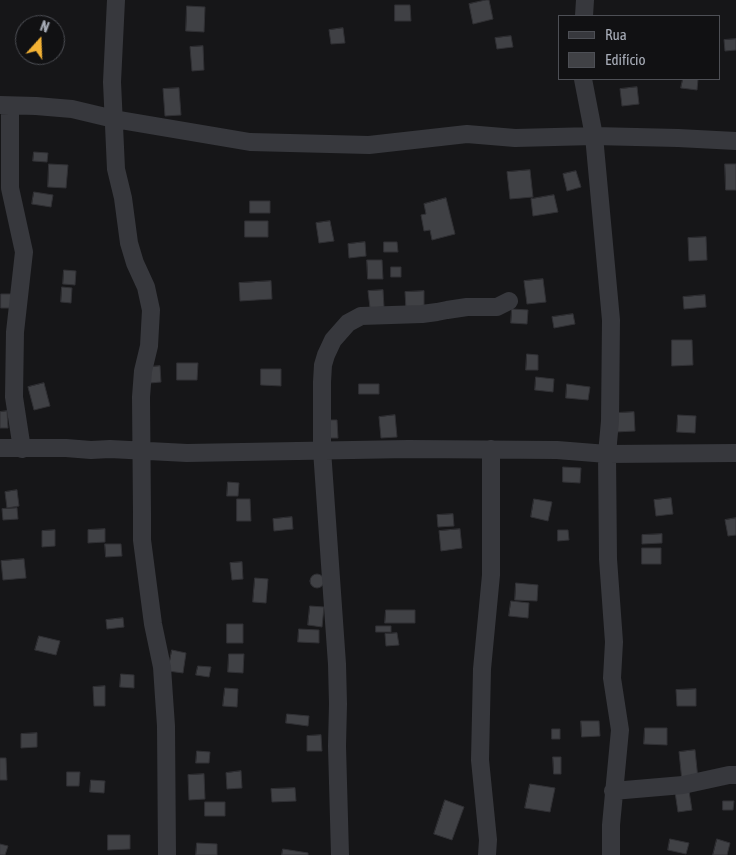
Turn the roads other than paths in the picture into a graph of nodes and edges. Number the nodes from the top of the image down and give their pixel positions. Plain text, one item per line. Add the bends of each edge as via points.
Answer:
1 (116, 0) edge
2 (585, 0) edge
3 (584, 15) edge
4 (583, 80) edge
5 (5, 106) edge
6 (114, 119) junction
7 (594, 136) junction
8 (736, 141) edge
9 (509, 301) dead end
10 (0, 448) edge
11 (22, 449) junction
12 (491, 449) junction
13 (322, 450) junction
14 (141, 451) junction
15 (736, 453) edge
16 (607, 454) junction
17 (736, 775) edge
18 (613, 791) junction
19 (166, 855) edge
20 (340, 855) edge
21 (487, 855) edge
22 (611, 855) edge

1 - 6 street via 112,82
2 - 3 street
4 - 7 street
5 - 6 street via 72,109
5 - 11 street via 10,188 24,252 15,332 14,397
6 - 7 street via 250,142 370,145 467,134 516,138
6 - 14 street via 116,169 130,243 151,310 149,346 143,371
7 - 8 street
7 - 16 street via 611,320
9 - 13 street via 497,307 361,316 348,324 333,340 323,365
10 - 11 street
11 - 14 street
12 - 13 street
12 - 16 street
12 - 21 street via 491,575 482,668 480,760
13 - 14 street
13 - 20 street via 337,664
14 - 19 street via 142,540 162,667 166,726
15 - 16 street
16 - 18 street via 608,559 614,642 612,678 620,730
17 - 18 street via 683,785
18 - 22 street

